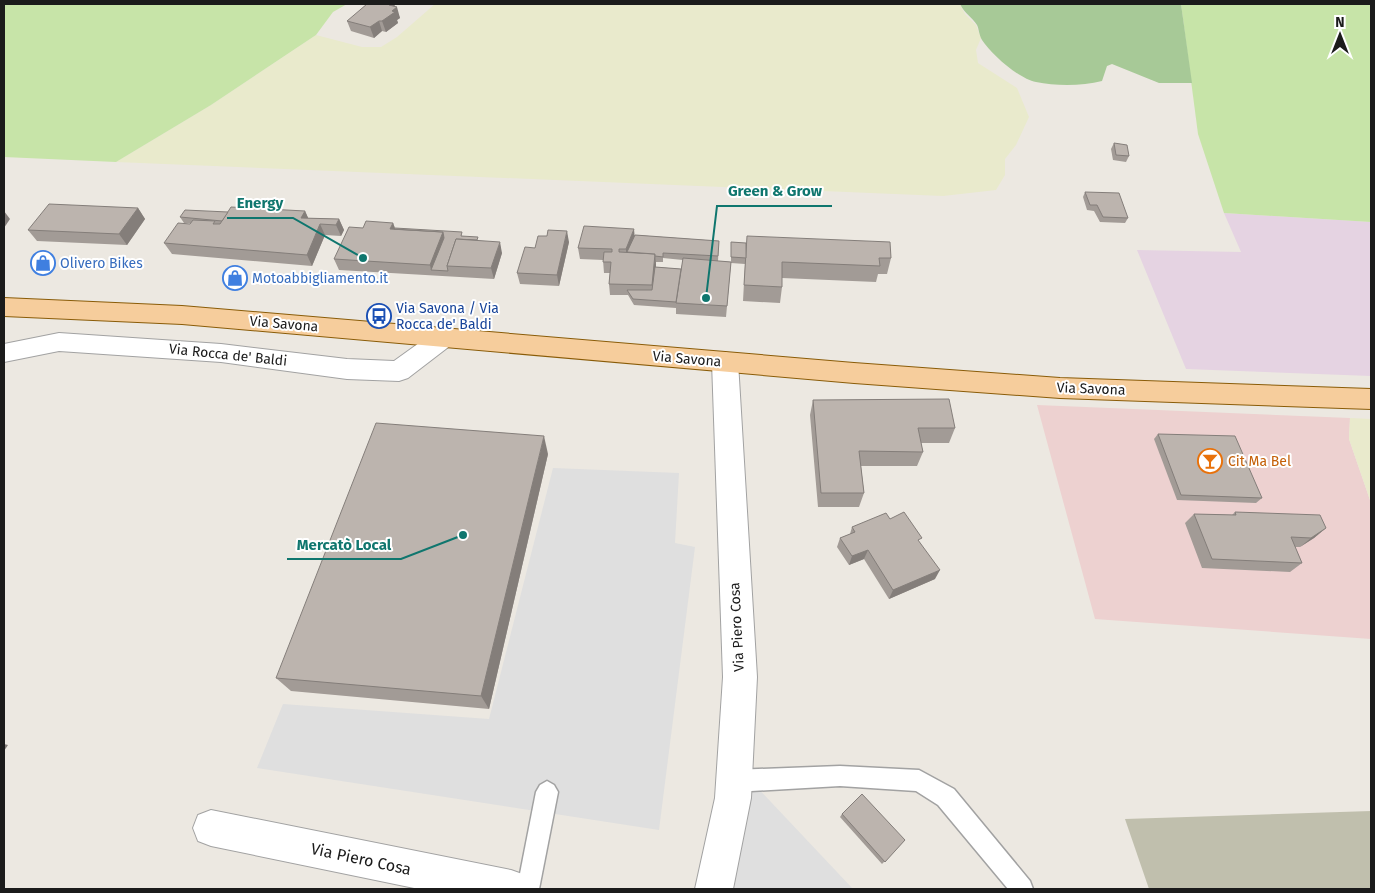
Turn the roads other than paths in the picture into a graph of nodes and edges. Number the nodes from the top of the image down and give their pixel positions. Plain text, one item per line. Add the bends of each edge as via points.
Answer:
1 (4, 307) edge
2 (442, 339) junction
3 (4, 353) edge
4 (725, 362) junction
5 (1371, 399) edge
6 (734, 781) junction
7 (547, 792) dead end
8 (211, 828) dead end
9 (511, 889) edge
10 (528, 889) edge
11 (714, 889) edge
12 (1022, 889) edge

1 - 2 main road, Via Savona via 182,315
2 - 3 street, Via Rocca de' Baldi via 399,371 347,369 222,353 59,342
2 - 4 main road, Via Savona
4 - 5 main road, Via Savona via 1060,388
4 - 6 street, Via Piero Cosa via 740,677
6 - 11 street, Via Piero Cosa
6 - 12 lane via 840,776 919,781 946,797
7 - 10 lane
8 - 9 street, Via Piero Cosa

